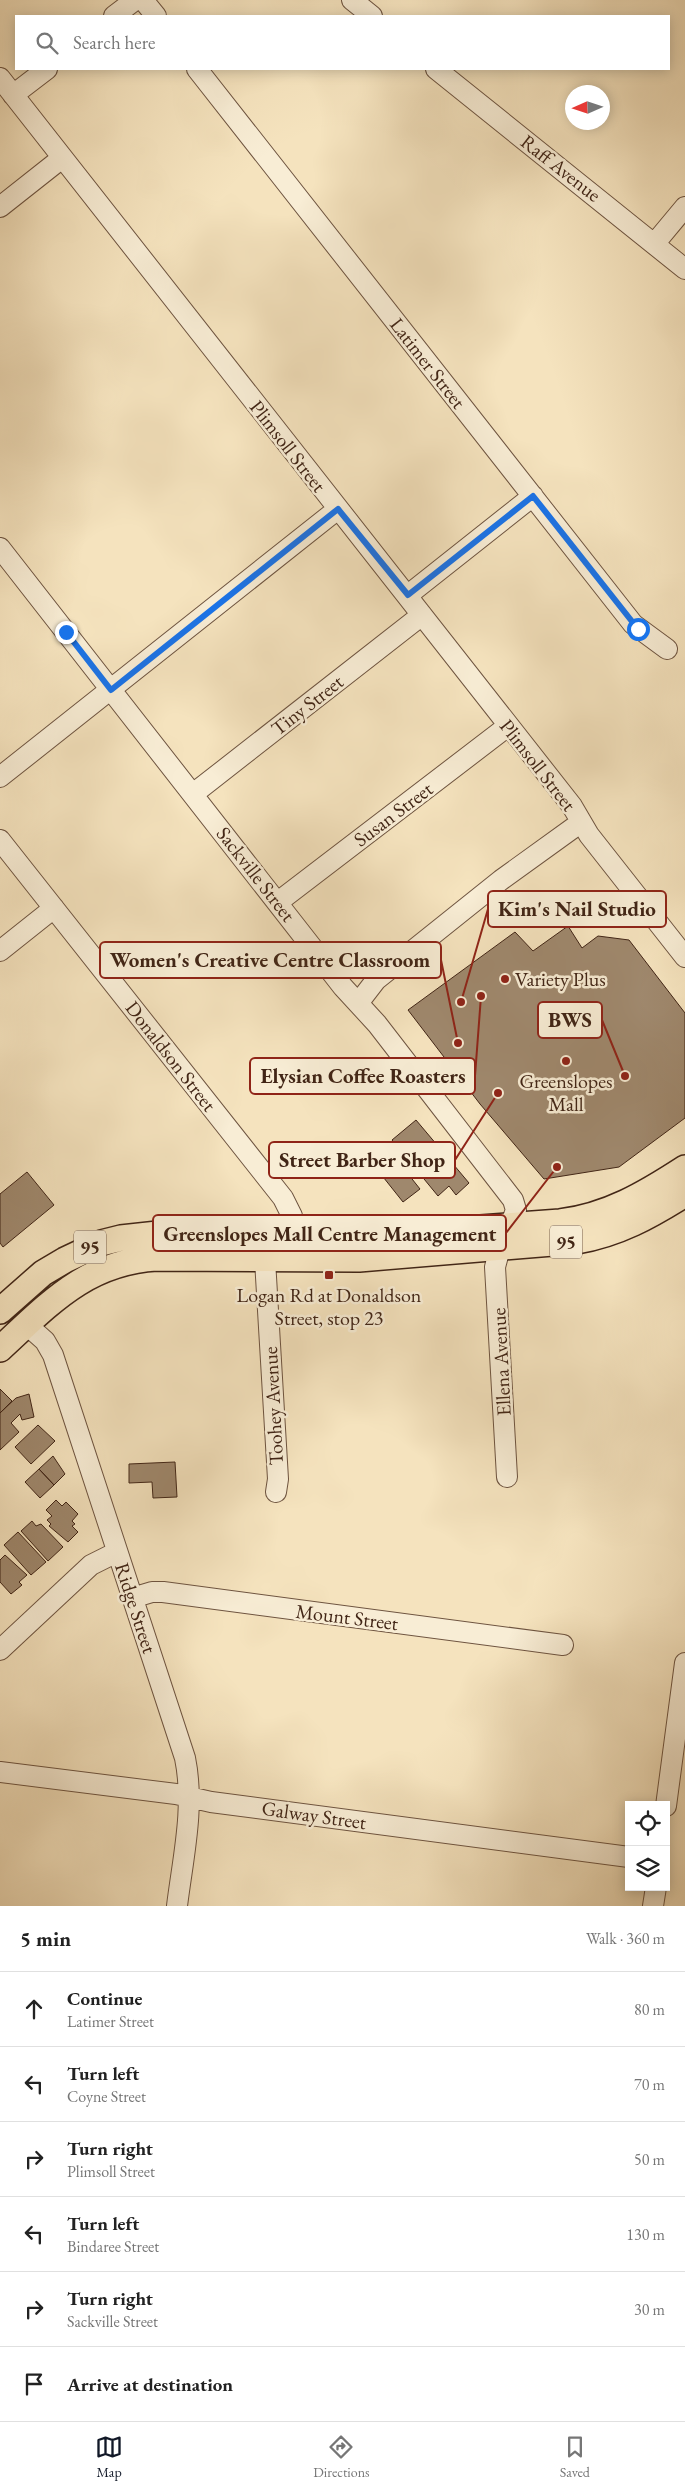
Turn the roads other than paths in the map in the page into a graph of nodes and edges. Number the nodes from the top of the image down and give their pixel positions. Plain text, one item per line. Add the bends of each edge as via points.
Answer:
1 (134, 0) edge
2 (143, 0) edge
3 (352, 0) edge
4 (115, 15) edge
5 (155, 15) edge
6 (371, 15) edge
7 (46, 70) edge
8 (198, 70) edge
9 (437, 70) edge
10 (0, 78) edge
11 (13, 95) junction
12 (62, 158) junction
13 (0, 207) edge
14 (685, 207) edge
15 (655, 243) junction
16 (685, 269) edge
17 (533, 496) junction
18 (338, 509) junction
19 (0, 548) edge
20 (408, 595) junction
21 (422, 615) junction
22 (667, 650) dead end
23 (111, 690) junction
24 (508, 726) junction
25 (0, 777) edge
26 (193, 794) junction
27 (580, 823) junction
28 (0, 840) edge
29 (278, 902) junction
30 (54, 908) junction
31 (0, 951) edge
32 (685, 957) edge
33 (359, 1002) junction
34 (684, 1180) edge
35 (265, 1235) junction
36 (292, 1236) junction
37 (505, 1237) junction
38 (265, 1260) junction
39 (291, 1261) junction
40 (0, 1313) edge
41 (27, 1325) junction
42 (0, 1348) edge
43 (507, 1477) dead end
44 (276, 1492) dead end
45 (117, 1552) junction
46 (132, 1598) junction
47 (563, 1644) dead end
48 (0, 1650) edge
49 (685, 1663) edge
50 (0, 1772) edge
51 (190, 1797) junction
52 (667, 1801) edge
53 (625, 1856) edge
54 (655, 1891) edge
55 (176, 1906) edge
56 (653, 1906) edge

1 - 4 street
2 - 5 street
3 - 6 street
7 - 11 street
8 - 17 street, Latimer Street
9 - 15 street, Raff Avenue
10 - 11 street, Plimsoll Street
11 - 12 street, Plimsoll Street
12 - 13 street
12 - 18 street, Plimsoll Street
14 - 15 street
15 - 16 street, Raff Avenue
17 - 20 street
17 - 22 street, Latimer Street via 635,626
18 - 20 street, Plimsoll Street
18 - 23 street
19 - 23 street, Sackville Street
20 - 21 street, Plimsoll Street
21 - 24 street, Plimsoll Street
21 - 26 street, Tiny Street
23 - 25 street
23 - 26 street, Sackville Street
24 - 27 street, Plimsoll Street via 572,806
24 - 29 street, Susan Street
26 - 29 street, Sackville Street
27 - 32 street, Plimsoll Street
27 - 33 street via 501,880 373,983
28 - 30 street, Donaldson Street
29 - 33 street, Sackville Street via 343,987
30 - 31 street
30 - 36 street, Donaldson Street via 286,1202 292,1216
33 - 37 street, Sackville Street via 513,1200 516,1210
34 - 37 main road, 95 via 597,1215
35 - 36 main road, 95
35 - 38 main road
35 - 40 main road, 95 via 144,1234 101,1243 43,1273
36 - 37 main road, 95
36 - 39 street, Donaldson Street
37 - 39 main road, 95 via 359,1259
37 - 43 street, Ellena Avenue via 495,1267
38 - 39 main road, 95
38 - 41 main road, 95 via 157,1258 120,1264 98,1271 73,1285
38 - 44 street, Toohey Avenue via 278,1480
40 - 41 main road
41 - 42 main road, 95
41 - 45 street, Ridge Street via 45,1341 53,1355
45 - 46 street, Ridge Street
45 - 48 street via 91,1565
46 - 47 street, Mount Street via 163,1592
46 - 51 street, Ridge Street via 180,1739
49 - 52 street
50 - 51 street, Galway Street
51 - 53 street, Galway Street
51 - 55 street, Ridge Street
54 - 56 street

